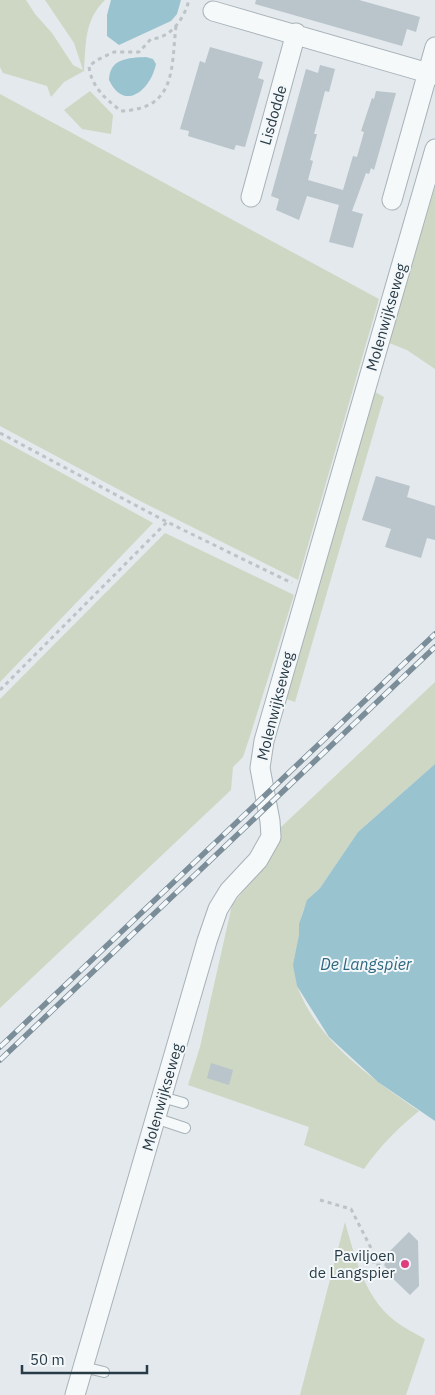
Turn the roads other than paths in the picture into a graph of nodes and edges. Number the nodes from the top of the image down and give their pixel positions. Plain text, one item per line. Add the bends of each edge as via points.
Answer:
1 (213, 11) dead end
2 (296, 33) junction
3 (435, 47) edge
4 (431, 73) edge
5 (435, 149) edge
6 (250, 197) dead end
7 (392, 200) dead end
8 (162, 1097) junction
9 (183, 1103) dead end
10 (156, 1118) junction
11 (185, 1128) dead end
12 (83, 1367) junction
13 (104, 1372) dead end
14 (75, 1395) edge

1 - 2 street
2 - 4 street
2 - 6 street, Lisdodde
3 - 4 street
4 - 7 street
5 - 8 street, Molenwijkseweg via 264,741 260,768 271,837 258,860 229,891 218,909
8 - 9 lane
8 - 10 street, Molenwijkseweg
10 - 11 lane
10 - 12 street, Molenwijkseweg
12 - 13 lane
12 - 14 street, Molenwijkseweg

